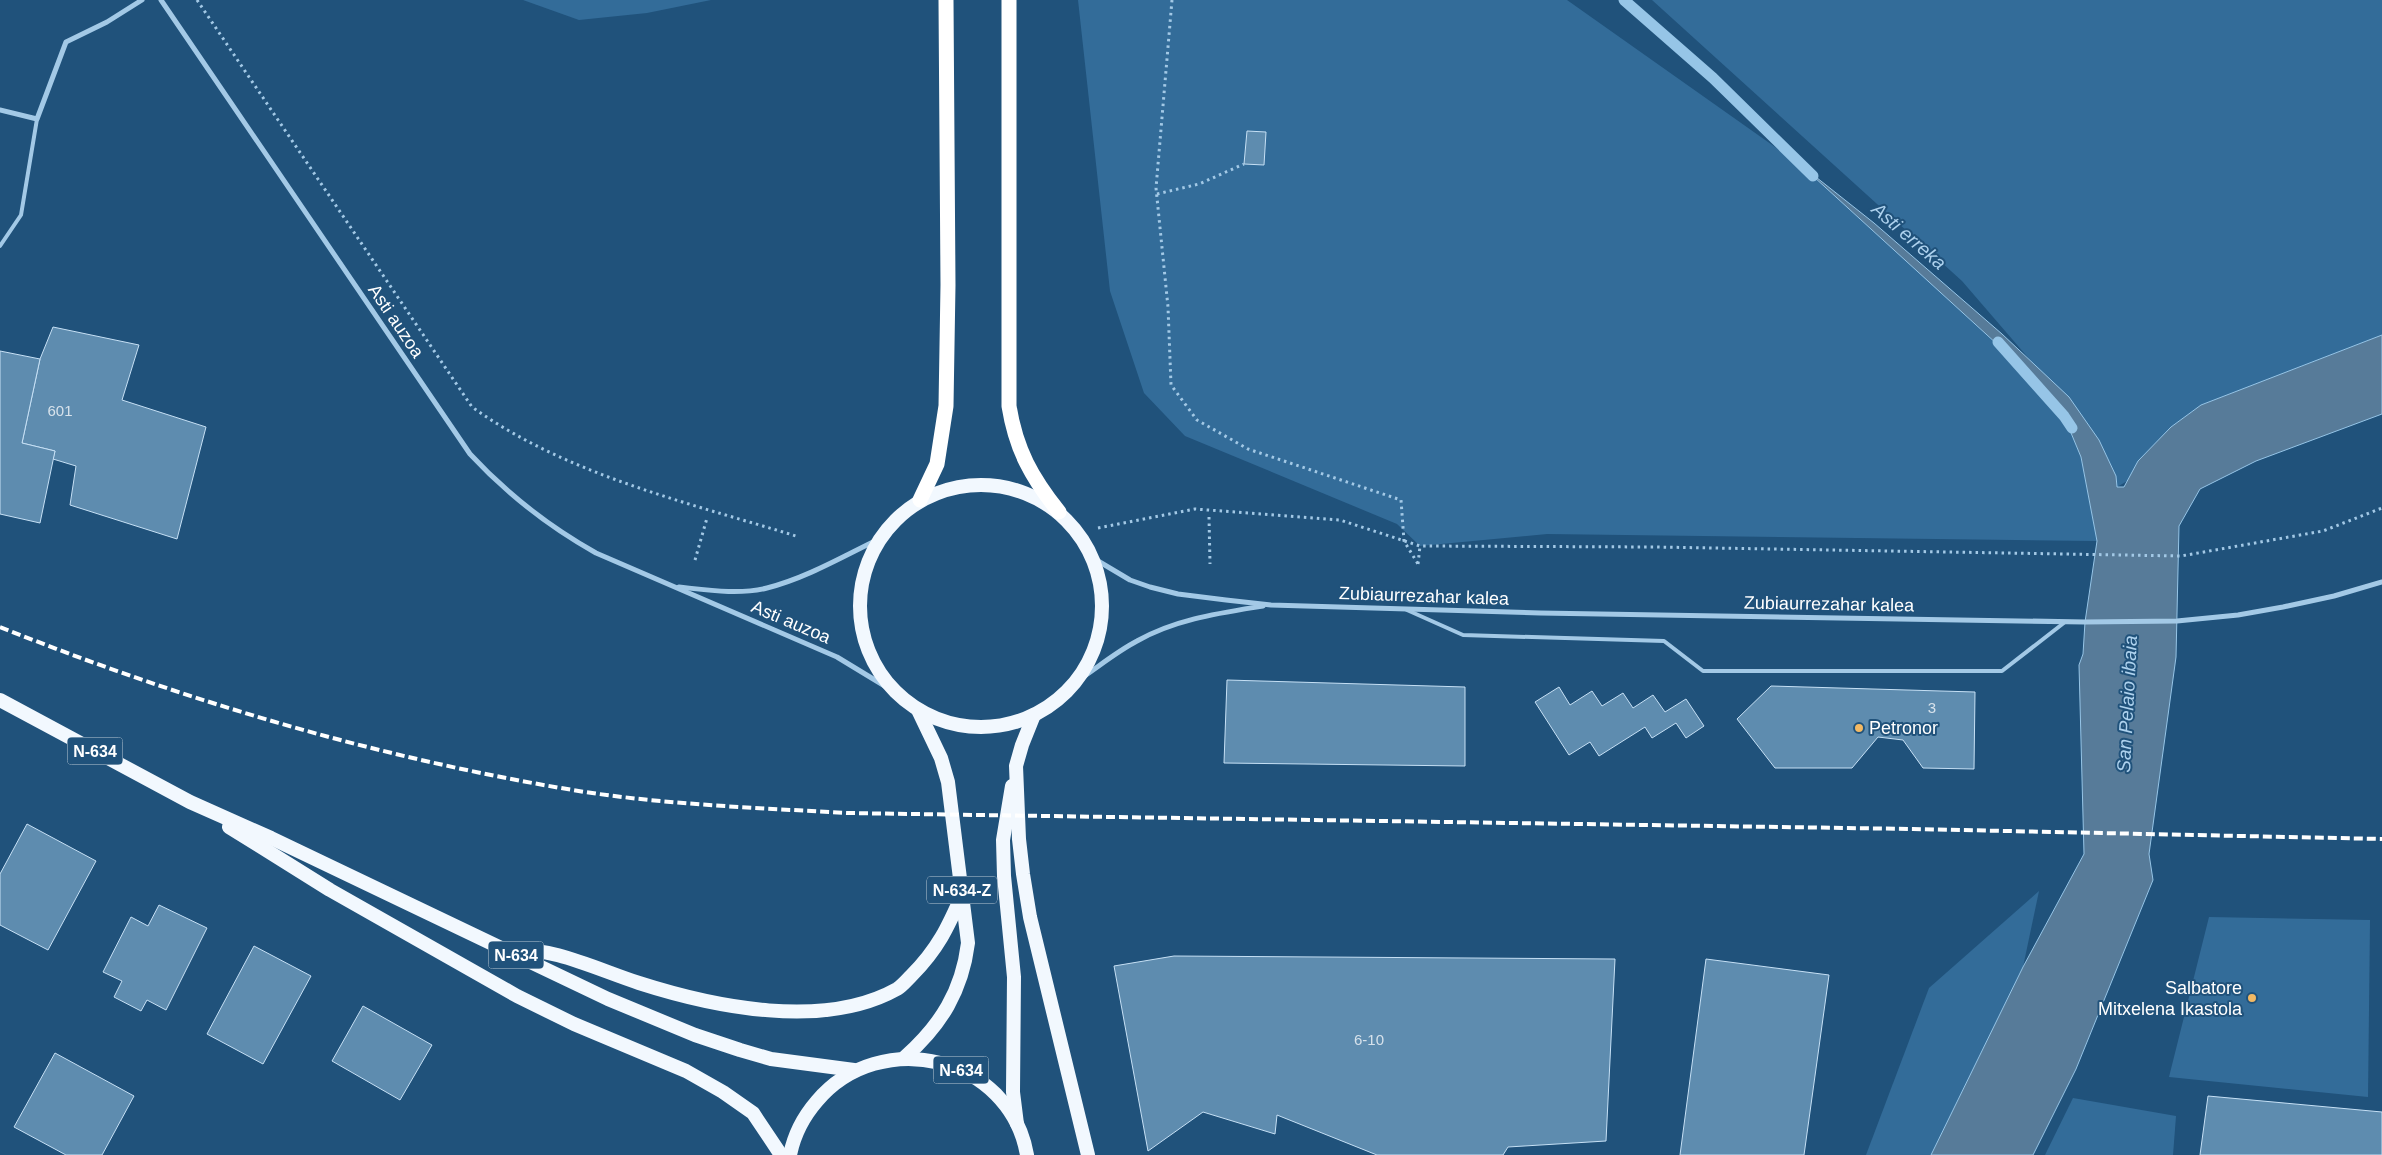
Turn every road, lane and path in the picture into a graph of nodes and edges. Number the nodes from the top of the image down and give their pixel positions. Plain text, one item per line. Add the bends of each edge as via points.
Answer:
1 (142, 0) edge
2 (161, 0) edge
3 (197, 0) edge
4 (946, 0) edge
5 (1172, 0) edge
6 (1009, 1) edge
7 (0, 110) edge
8 (37, 119) junction
9 (1244, 164) dead end
10 (1157, 194) junction
11 (0, 246) edge
12 (920, 500) junction
13 (2382, 508) edge
14 (1060, 512) junction
15 (1209, 517) dead end
16 (707, 518) dead end
17 (1098, 528) dead end
18 (796, 536) dead end
19 (878, 540) junction
20 (1404, 541) junction
21 (1420, 546) junction
22 (1093, 558) junction
23 (695, 560) dead end
24 (1210, 564) dead end
25 (2382, 582) edge
26 (673, 587) junction
27 (1271, 605) junction
28 (1405, 609) junction
29 (2065, 622) junction
30 (1076, 681) junction
31 (893, 692) junction
32 (0, 700) edge
33 (918, 710) junction
34 (1034, 715) junction
35 (1016, 766) junction
36 (190, 802) junction
37 (963, 893) junction
38 (504, 949) junction
39 (905, 1057) junction
40 (854, 1070) junction
41 (1017, 1124) junction
42 (781, 1155) edge
43 (790, 1155) edge
44 (1027, 1155) edge
45 (1088, 1155) edge

1 - 8 street via 66,42
2 - 26 street, Asti auzoa via 470,454 497,483 560,533 622,566
3 - 18 path via 472,407 498,426 582,466 646,490
4 - 12 highway via 946,406 937,464
5 - 10 path
6 - 14 highway via 1009,406 1014,432 1028,467
7 - 8 street
8 - 11 lane via 21,215
9 - 10 path via 1198,184
10 - 20 path via 1168,307 1171,386 1197,420 1248,449 1401,500
12 - 14 highway via 954,486 992,484 1028,493
12 - 19 highway via 896,518
13 - 21 path via 2322,531 2181,556
14 - 22 highway via 1079,533
15 - 24 path
16 - 23 path
17 - 20 path via 1194,509 1340,520
19 - 26 street, Asti auzoa via 804,575 766,588 723,592
19 - 31 highway via 864,570 858,602 862,635 874,666
20 - 21 path
20 - 21 path via 1418,564
22 - 27 street, Zubiaurrezahar kalea via 1130,580 1168,592
22 - 30 highway via 1103,608 1096,643
25 - 29 street, Zubiaurrezahar kalea via 2334,596 2238,615 2177,621
26 - 31 street, Asti auzoa via 837,657
27 - 28 street, Zubiaurrezahar kalea
27 - 30 street, Zubiaurrezahar kalea via 1208,615 1170,626 1138,640
28 - 29 street, Zubiaurrezahar kalea
28 - 29 lane via 1463,635 1664,641 1703,671 2002,670
30 - 34 highway via 1057,700
31 - 33 highway
32 - 36 highway, N-634
33 - 34 highway via 955,725 995,727
33 - 37 highway, N-634-Z via 941,758 948,782
34 - 35 highway
35 - 41 highway, N-634-Z via 1003,840 1014,977 1013,1092
35 - 45 highway via 1019,839 1030,917
36 - 38 highway, N-634
36 - 42 highway, N-634 via 330,890 517,996 686,1071 724,1092 754,1113
37 - 38 highway via 939,944 898,988 836,1009 750,1008 679,996 545,951
37 - 39 highway, N-634-Z via 968,942 960,982 924,1040
38 - 40 highway, N-634 via 608,999 694,1035 771,1059
39 - 40 highway, N-634 via 879,1061
39 - 41 highway, N-634 via 939,1061 970,1074 997,1096
40 - 43 highway, N-634 via 827,1089 806,1114
41 - 44 highway, N-634

